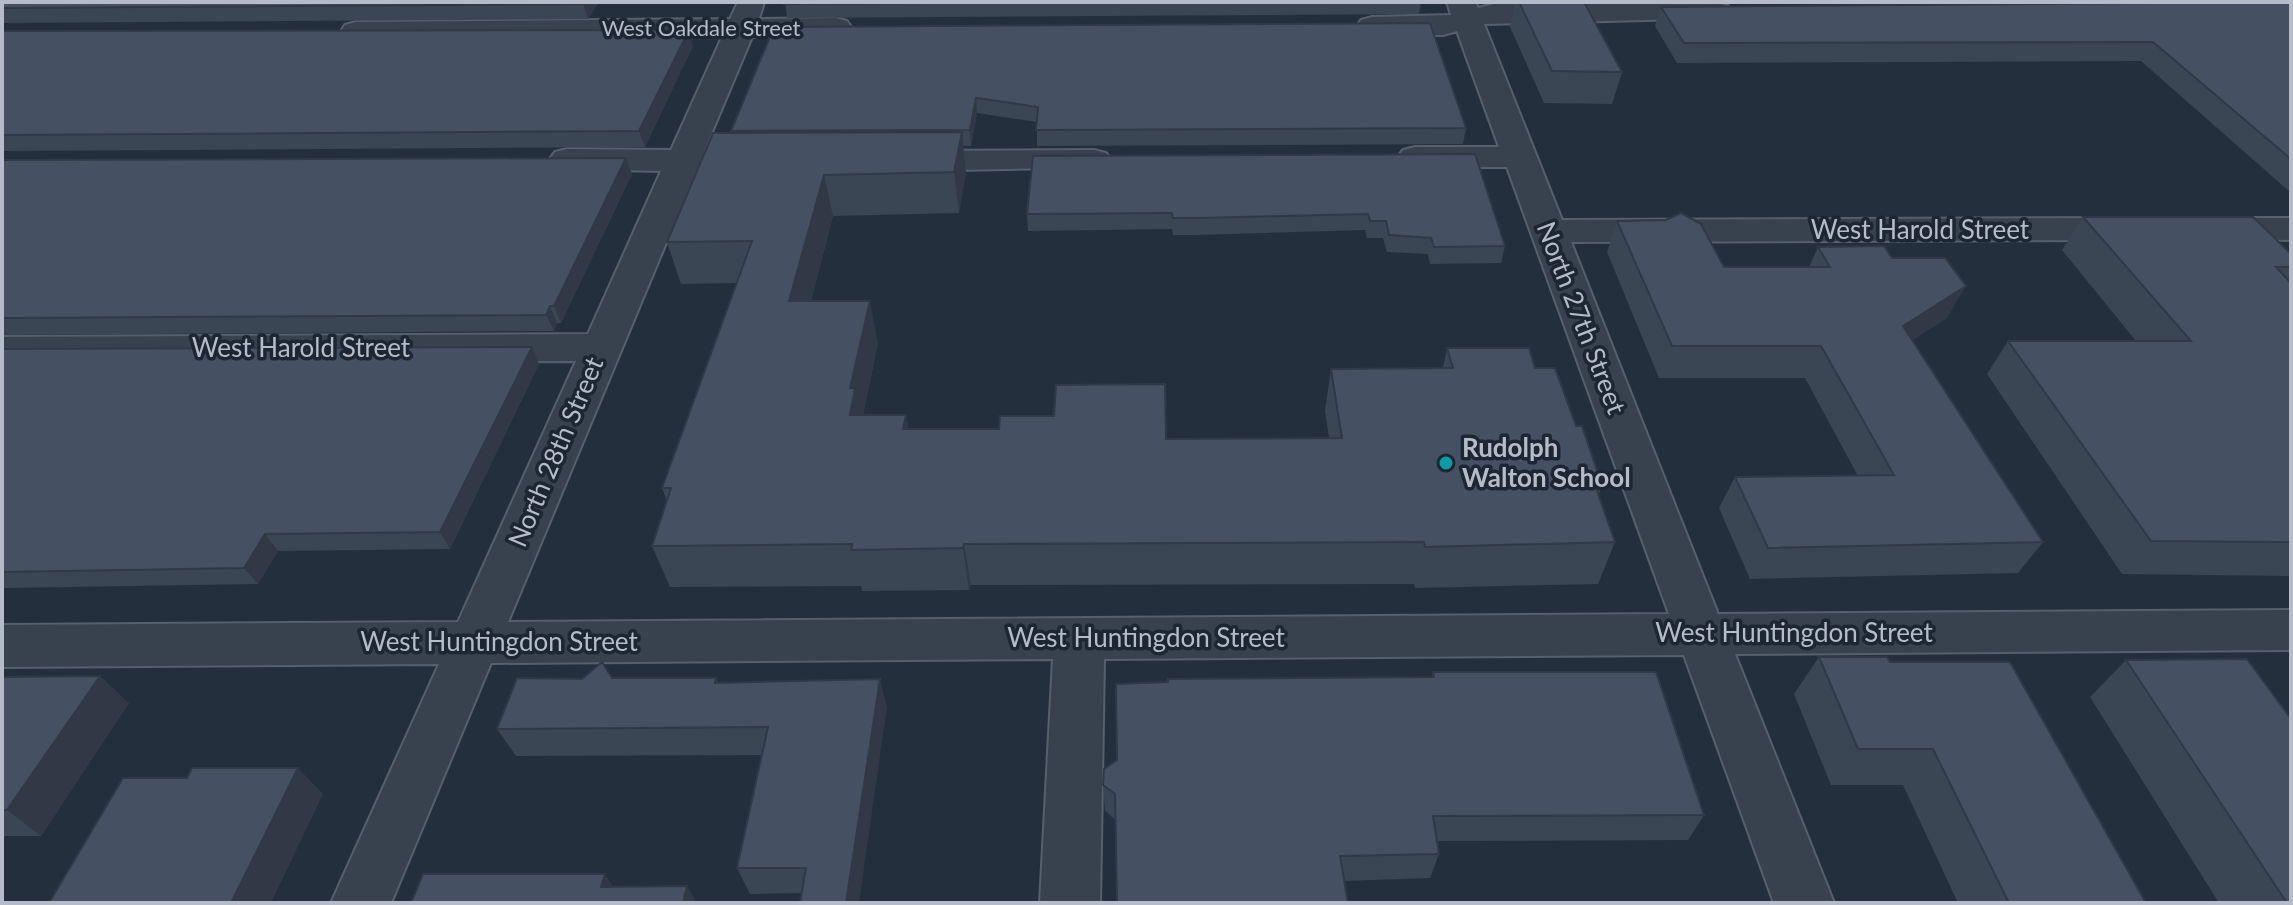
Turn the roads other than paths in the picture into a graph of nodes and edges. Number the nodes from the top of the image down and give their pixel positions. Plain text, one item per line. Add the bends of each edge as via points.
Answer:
1 (1465, 10) edge
2 (1744, 12) edge
3 (746, 15) edge
4 (1347, 26) edge
5 (867, 27) edge
6 (334, 31) edge
7 (1520, 157) junction
8 (1379, 158) edge
9 (542, 159) edge
10 (685, 159) junction
11 (1128, 159) edge
12 (876, 161) edge
13 (798, 162) edge
14 (2291, 229) edge
15 (1548, 231) junction
16 (600, 347) junction
17 (2, 350) edge
18 (2291, 630) edge
19 (1699, 634) junction
20 (1079, 638) junction
21 (475, 642) junction
22 (2, 646) edge
23 (361, 903) edge
24 (1070, 903) edge
25 (1804, 903) edge

1 - 2 street
1 - 4 street via 1443,26
1 - 7 street, North 27th Street
3 - 5 street, West Oakdale Street
3 - 6 street, West Oakdale Street
3 - 10 street, North 28th Street
7 - 8 street
7 - 15 street, North 27th Street
9 - 10 street
10 - 13 street
10 - 16 street, North 28th Street
11 - 12 street
14 - 15 street, West Harold Street
15 - 19 street, North 27th Street
16 - 17 street, West Harold Street
16 - 21 street, North 28th Street
18 - 19 street, West Huntingdon Street
19 - 20 street, West Huntingdon Street
19 - 25 street, North 27th Street
20 - 21 street, West Huntingdon Street
20 - 24 street
21 - 22 street, West Huntingdon Street
21 - 23 street, North 28th Street

